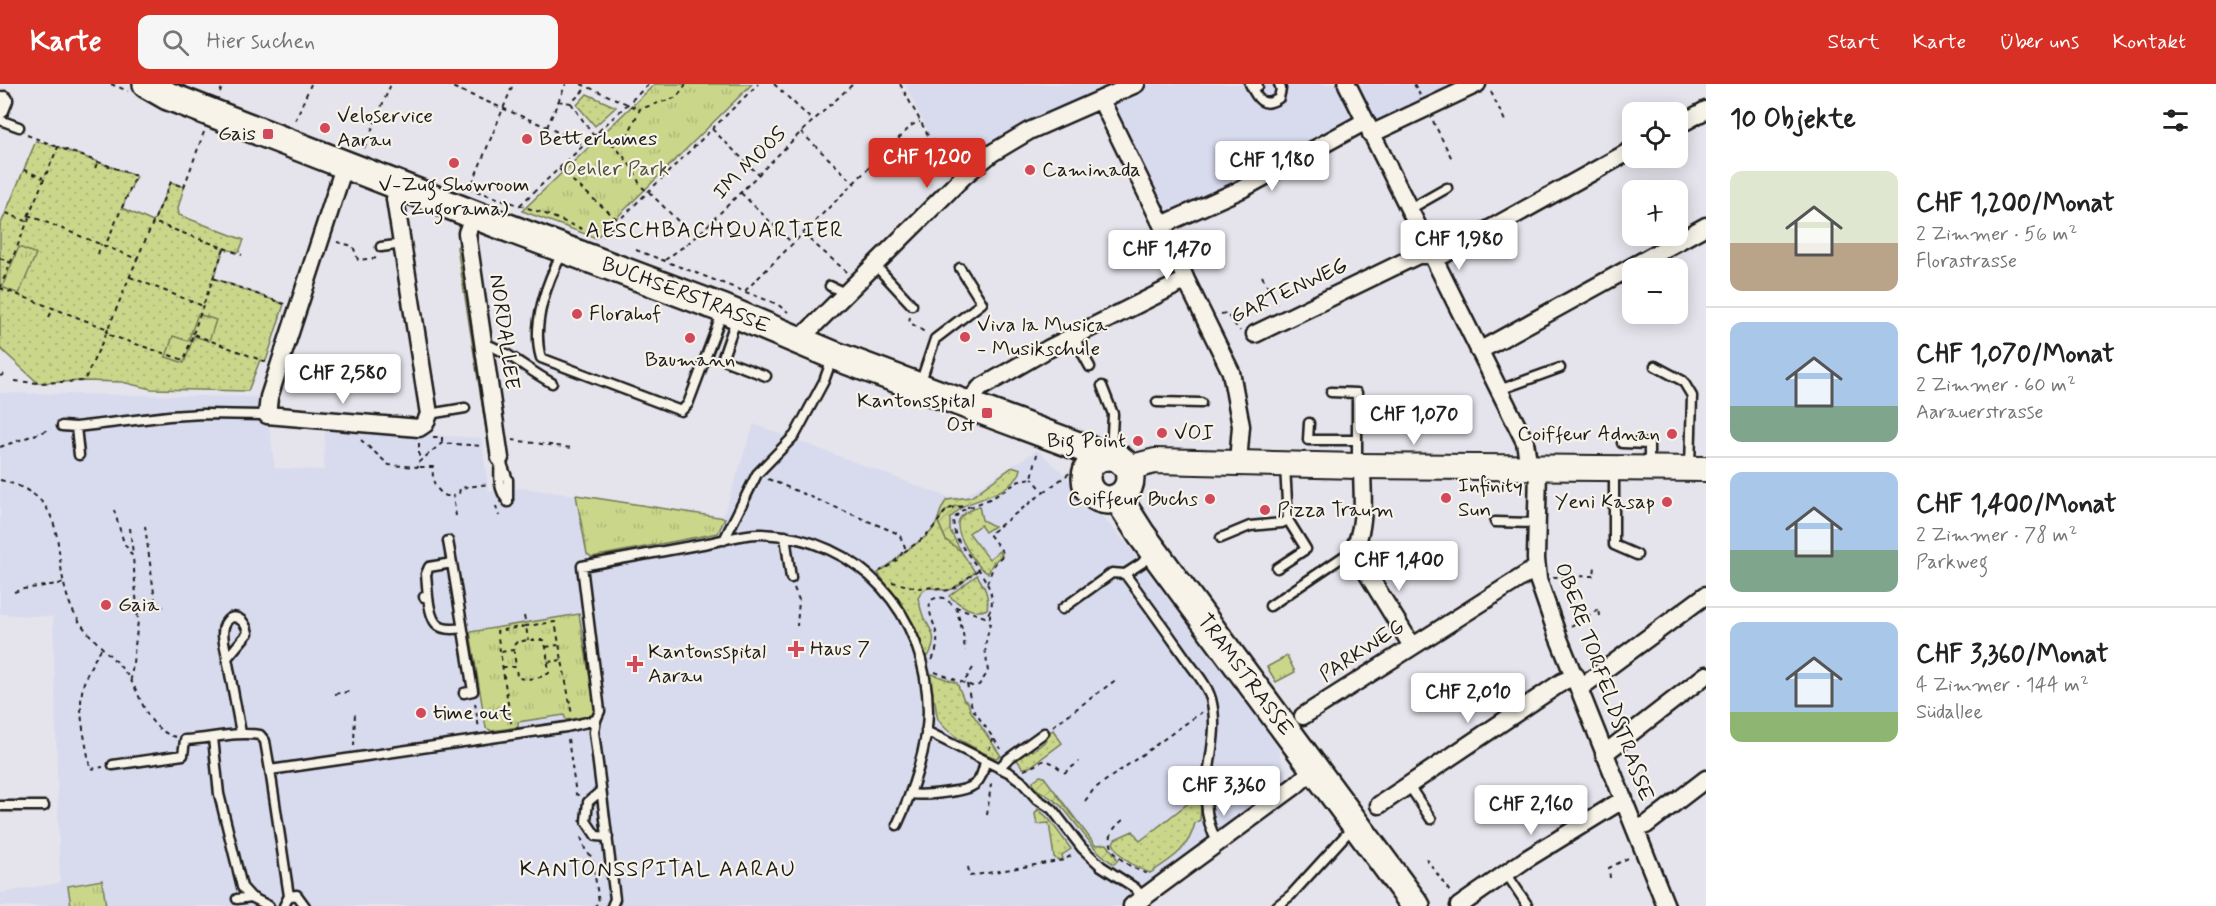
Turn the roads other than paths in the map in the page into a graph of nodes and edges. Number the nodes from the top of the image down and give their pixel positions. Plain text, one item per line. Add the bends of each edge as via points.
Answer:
1 (1136, 84) edge
2 (1280, 84) edge
3 (1348, 84) edge
4 (1477, 84) edge
5 (1255, 85) edge
6 (157, 87) edge
7 (1101, 100) junction
8 (1706, 110) edge
9 (0, 120) edge
10 (1688, 120) edge
11 (1368, 128) junction
12 (19, 130) road end
13 (934, 146) road end
14 (354, 156) junction
15 (1622, 156) edge
16 (964, 176) junction
17 (398, 185) junction
18 (1447, 188) dead end
19 (1410, 209) junction
20 (474, 214) junction
21 (1162, 225) junction
22 (1706, 226) edge
23 (381, 247) dead end
24 (564, 249) junction
25 (404, 250) junction
26 (1431, 254) junction
27 (874, 264) junction
28 (960, 268) dead end
29 (1186, 280) junction
30 (735, 305) junction
31 (912, 305) road end
32 (803, 335) junction
33 (1073, 336) junction
34 (1250, 336) road end
35 (482, 343) junction
36 (1479, 351) junction
37 (833, 355) junction
38 (1655, 366) dead end
39 (1090, 367) dead end
40 (1560, 368) dead end
41 (766, 376) dead end
42 (552, 383) dead end
43 (1102, 386) dead end
44 (919, 387) junction
45 (1499, 390) junction
46 (1331, 392) dead end
47 (1157, 402) dead end
48 (1201, 403) dead end
49 (966, 405) junction
50 (465, 408) dead end
51 (429, 414) junction
52 (267, 415) junction
53 (1309, 423) dead end
54 (63, 426) road end
55 (76, 427) junction
56 (1053, 437) junction
57 (1357, 440) junction
58 (1622, 443) dead end
59 (498, 448) road end
60 (78, 455) dead end
61 (1115, 460) junction
62 (1238, 462) junction
63 (1285, 465) junction
64 (1360, 466) junction
65 (1534, 468) junction
66 (1614, 468) junction
67 (1649, 469) junction
68 (1698, 469) edge
69 (1079, 474) junction
70 (1118, 498) junction
71 (1288, 520) junction
72 (1495, 522) dead end
73 (1538, 523) junction
74 (785, 536) junction
75 (1221, 538) dead end
76 (724, 540) junction
77 (448, 541) dead end
78 (1356, 544) junction
79 (1154, 550) junction
80 (1637, 555) dead end
81 (452, 562) junction
82 (1277, 568) dead end
83 (1125, 574) junction
84 (1537, 574) junction
85 (790, 578) road end
86 (1706, 595) edge
87 (1270, 606) dead end
88 (1062, 609) dead end
89 (462, 628) junction
90 (1412, 646) junction
91 (227, 658) dead end
92 (1706, 675) edge
93 (1578, 682) junction
94 (469, 692) road end
95 (1303, 716) dead end
96 (596, 720) junction
97 (926, 731) junction
98 (241, 733) junction
99 (1044, 733) road end
100 (213, 738) junction
101 (1604, 754) junction
102 (985, 762) junction
103 (113, 765) road end
104 (1313, 766) junction
105 (999, 768) junction
106 (270, 770) junction
107 (1706, 779) edge
108 (1408, 784) junction
109 (601, 791) junction
110 (912, 794) junction
111 (1624, 799) junction
112 (1379, 805) dead end
113 (0, 806) edge
114 (44, 806) dead end
115 (1431, 819) dead end
116 (897, 825) dead end
117 (1356, 825) junction
118 (1635, 829) junction
119 (608, 837) junction
120 (1218, 843) junction
121 (1506, 873) junction
122 (289, 896) junction
123 (251, 897) junction
124 (237, 899) dead end
125 (1137, 902) edge
126 (269, 906) edge
127 (284, 906) edge
128 (305, 906) edge
129 (612, 906) edge
130 (1277, 906) edge
131 (1416, 906) edge
132 (1460, 906) edge
133 (1528, 906) edge
134 (1666, 906) edge

1 - 7 street
2 - 5 lane via 1280,98 1272,102 1257,98
3 - 11 street, OBERE TORFELDSTRASSE
4 - 11 street via 1426,108
6 - 14 main road, BUCHSERSTRASSE
7 - 16 street via 1008,142
7 - 21 street
8 - 10 street
9 - 12 lane
11 - 19 street, OBERE TORFELDSTRASSE
11 - 21 street
13 - 16 lane
14 - 17 main road, BUCHSERSTRASSE
14 - 52 street via 321,238 269,398
15 - 26 street, GARTENWEG via 1443,255
16 - 27 street
17 - 20 main road, BUCHSERSTRASSE
17 - 25 street via 395,199
18 - 19 lane
19 - 26 street, OBERE TORFELDSTRASSE
20 - 24 main road, BUCHSERSTRASSE
20 - 35 street, NORDALLEE via 467,233
21 - 29 street
22 - 36 street
23 - 25 lane
24 - 30 main road, BUCHSERSTRASSE
24 - 30 lane via 543,295 537,346 541,358 681,411 688,404
25 - 51 street
26 - 34 street, GARTENWEG via 1418,255
26 - 36 street, OBERE TORFELDSTRASSE
27 - 31 lane
27 - 32 street via 857,281 838,290
28 - 44 lane via 982,303 935,339
29 - 33 street
29 - 62 street via 1231,372 1232,403 1242,426
30 - 32 main road, BUCHSERSTRASSE
30 - 41 lane via 723,357
32 - 37 main road, BUCHSERSTRASSE
33 - 39 lane
33 - 49 street via 980,387
35 - 42 lane via 496,347
35 - 59 street, NORDALLEE
36 - 45 street, OBERE TORFELDSTRASSE
37 - 44 main road, BUCHSERSTRASSE
37 - 76 lane via 824,381 795,435 757,474
38 - 68 lane via 1683,381 1692,396
40 - 45 lane
43 - 61 lane via 1113,414
44 - 49 main road, BUCHSERSTRASSE
45 - 65 street, OBERE TORFELDSTRASSE
46 - 57 lane via 1357,393
47 - 48 lane
49 - 56 main road, BUCHSERSTRASSE
50 - 51 lane
51 - 52 street via 425,424 418,428
52 - 55 lane via 203,414
53 - 57 lane via 1308,440
54 - 55 lane
55 - 60 lane
56 - 61 main road, BUCHSERSTRASSE
56 - 69 main road, BUCHSERSTRASSE
57 - 64 lane
58 - 67 lane via 1649,444
61 - 62 main road
61 - 69 main road via 1093,462
61 - 70 main road via 1130,482
62 - 63 main road
63 - 64 main road
63 - 71 lane
64 - 65 main road
64 - 78 street via 1362,525
65 - 66 main road
65 - 73 street, OBERE TORFELDSTRASSE
66 - 67 main road
66 - 80 lane via 1614,544
67 - 68 main road
69 - 70 main road via 1096,496
70 - 79 main road, TRAMSTRASSE
71 - 75 lane via 1250,526
71 - 82 lane via 1306,549
72 - 73 lane
73 - 84 street, OBERE TORFELDSTRASSE
74 - 76 lane via 759,534
74 - 85 lane
74 - 97 lane via 825,546 848,558 875,579 894,602 926,666
76 - 96 lane via 582,566 600,711
77 - 81 lane
78 - 87 lane
78 - 90 street
79 - 83 lane
79 - 104 main road, TRAMSTRASSE
81 - 89 lane
81 - 89 lane via 429,567 426,597 437,625 448,631
83 - 88 lane via 1112,573
83 - 120 lane via 1211,697 1214,723 1205,804 1210,830
84 - 90 street, PARKWEG
84 - 93 street, OBERE TORFELDSTRASSE
86 - 93 street
89 - 94 lane
90 - 95 street, PARKWEG
91 - 98 lane
92 - 101 street
93 - 101 street, OBERE TORFELDSTRASSE
93 - 108 street via 1562,682
96 - 106 lane
96 - 109 lane
97 - 102 lane
97 - 110 lane
98 - 100 lane
98 - 106 lane via 260,735 265,741
99 - 105 lane
100 - 103 lane via 185,740 183,755
100 - 123 lane via 219,794 242,887
101 - 111 street, OBERE TORFELDSTRASSE
102 - 105 lane
102 - 110 lane via 972,787 924,796
104 - 117 main road, TRAMSTRASSE
104 - 120 street via 1295,786
105 - 125 lane via 1021,781 1032,795 1052,809 1101,866 1135,888
106 - 122 lane
107 - 118 street via 1646,825
108 - 112 street
108 - 115 lane
109 - 119 lane
109 - 119 lane via 588,802 586,821 596,836
110 - 116 lane
111 - 118 street, OBERE TORFELDSTRASSE
111 - 121 street
113 - 114 lane
117 - 130 lane
117 - 131 main road, TRAMSTRASSE
118 - 134 street, OBERE TORFELDSTRASSE
119 - 129 lane via 615,899
120 - 125 street
121 - 132 street
121 - 133 lane
122 - 127 lane
122 - 128 lane via 297,895
123 - 124 lane
123 - 126 lane

